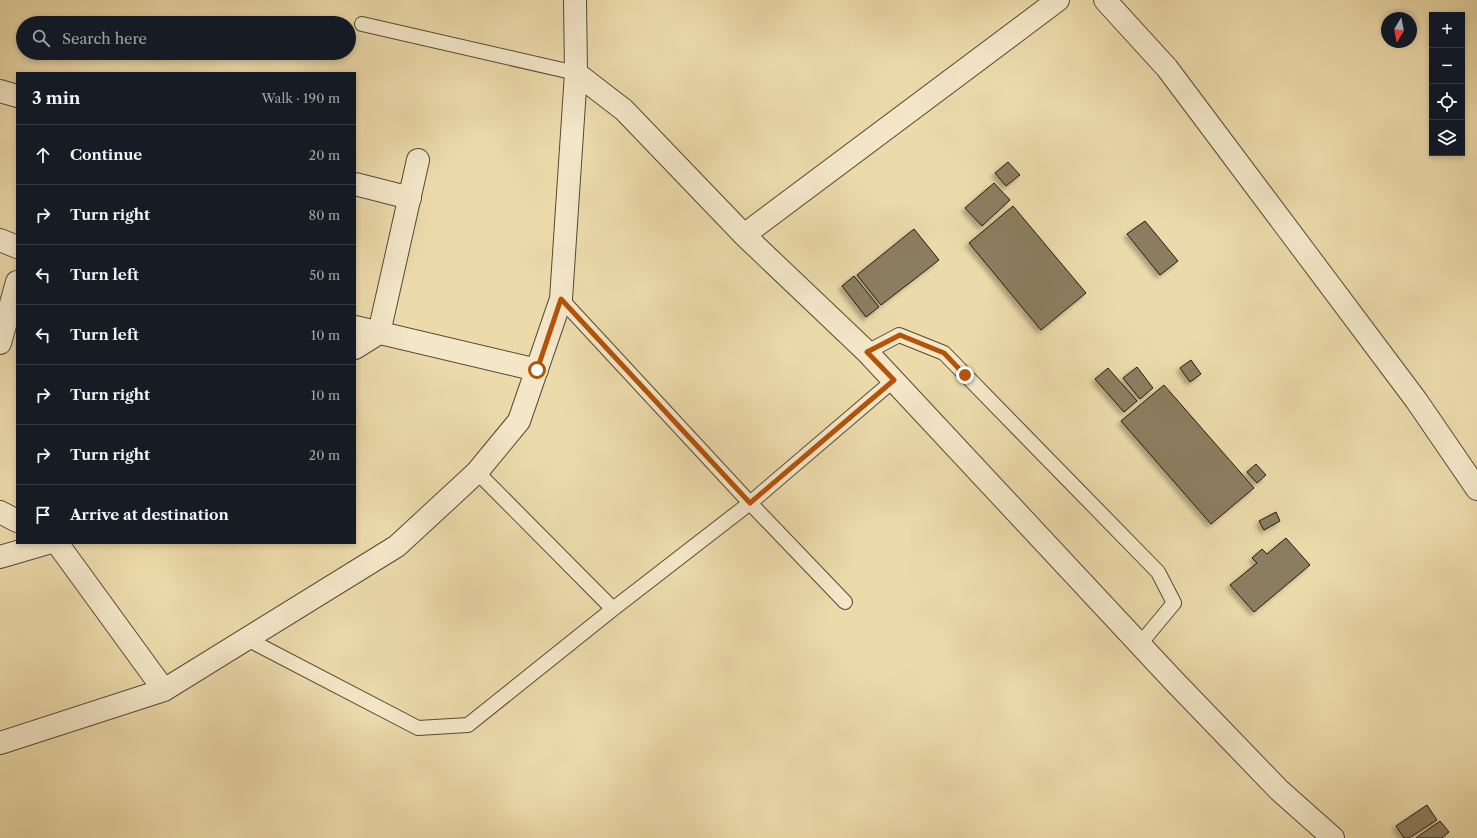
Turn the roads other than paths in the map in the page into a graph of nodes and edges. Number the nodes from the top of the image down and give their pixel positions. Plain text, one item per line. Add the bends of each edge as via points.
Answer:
1 (575, 0) edge
2 (1058, 0) edge
3 (1105, 0) edge
4 (362, 24) dead end
5 (576, 73) junction
6 (0, 91) edge
7 (16, 96) edge
8 (418, 160) dead end
9 (356, 184) edge
10 (410, 198) junction
11 (744, 235) junction
12 (0, 240) edge
13 (16, 247) edge
14 (16, 286) edge
15 (561, 299) junction
16 (356, 327) edge
17 (379, 333) junction
18 (0, 342) edge
19 (356, 347) edge
20 (867, 352) junction
21 (537, 370) junction
22 (894, 380) junction
23 (478, 472) junction
24 (1477, 489) edge
25 (750, 503) junction
26 (0, 512) edge
27 (16, 520) edge
28 (45, 544) edge
29 (58, 544) edge
30 (0, 557) edge
31 (845, 602) dead end
32 (612, 609) junction
33 (247, 639) junction
34 (1140, 644) junction
35 (164, 690) junction
36 (0, 743) edge
37 (1333, 838) edge

1 - 5 street
2 - 11 street
3 - 24 street via 1167,68 1416,400
4 - 5 lane
5 - 11 street via 624,110
5 - 15 street
6 - 7 street
8 - 10 street
9 - 10 street
10 - 17 street
11 - 20 street
12 - 13 street
14 - 18 street
15 - 21 street
15 - 25 lane
16 - 17 street
17 - 19 street
17 - 21 street
20 - 22 street
20 - 34 lane via 900,335 944,353 1158,572 1174,603
21 - 23 street via 519,421
22 - 25 lane
22 - 34 street
23 - 32 lane
23 - 33 street via 397,546
25 - 31 lane
25 - 32 lane
26 - 27 street
28 - 30 street
29 - 35 street
32 - 33 lane via 468,725 418,728
33 - 35 street
34 - 37 street via 1279,790
35 - 36 street

